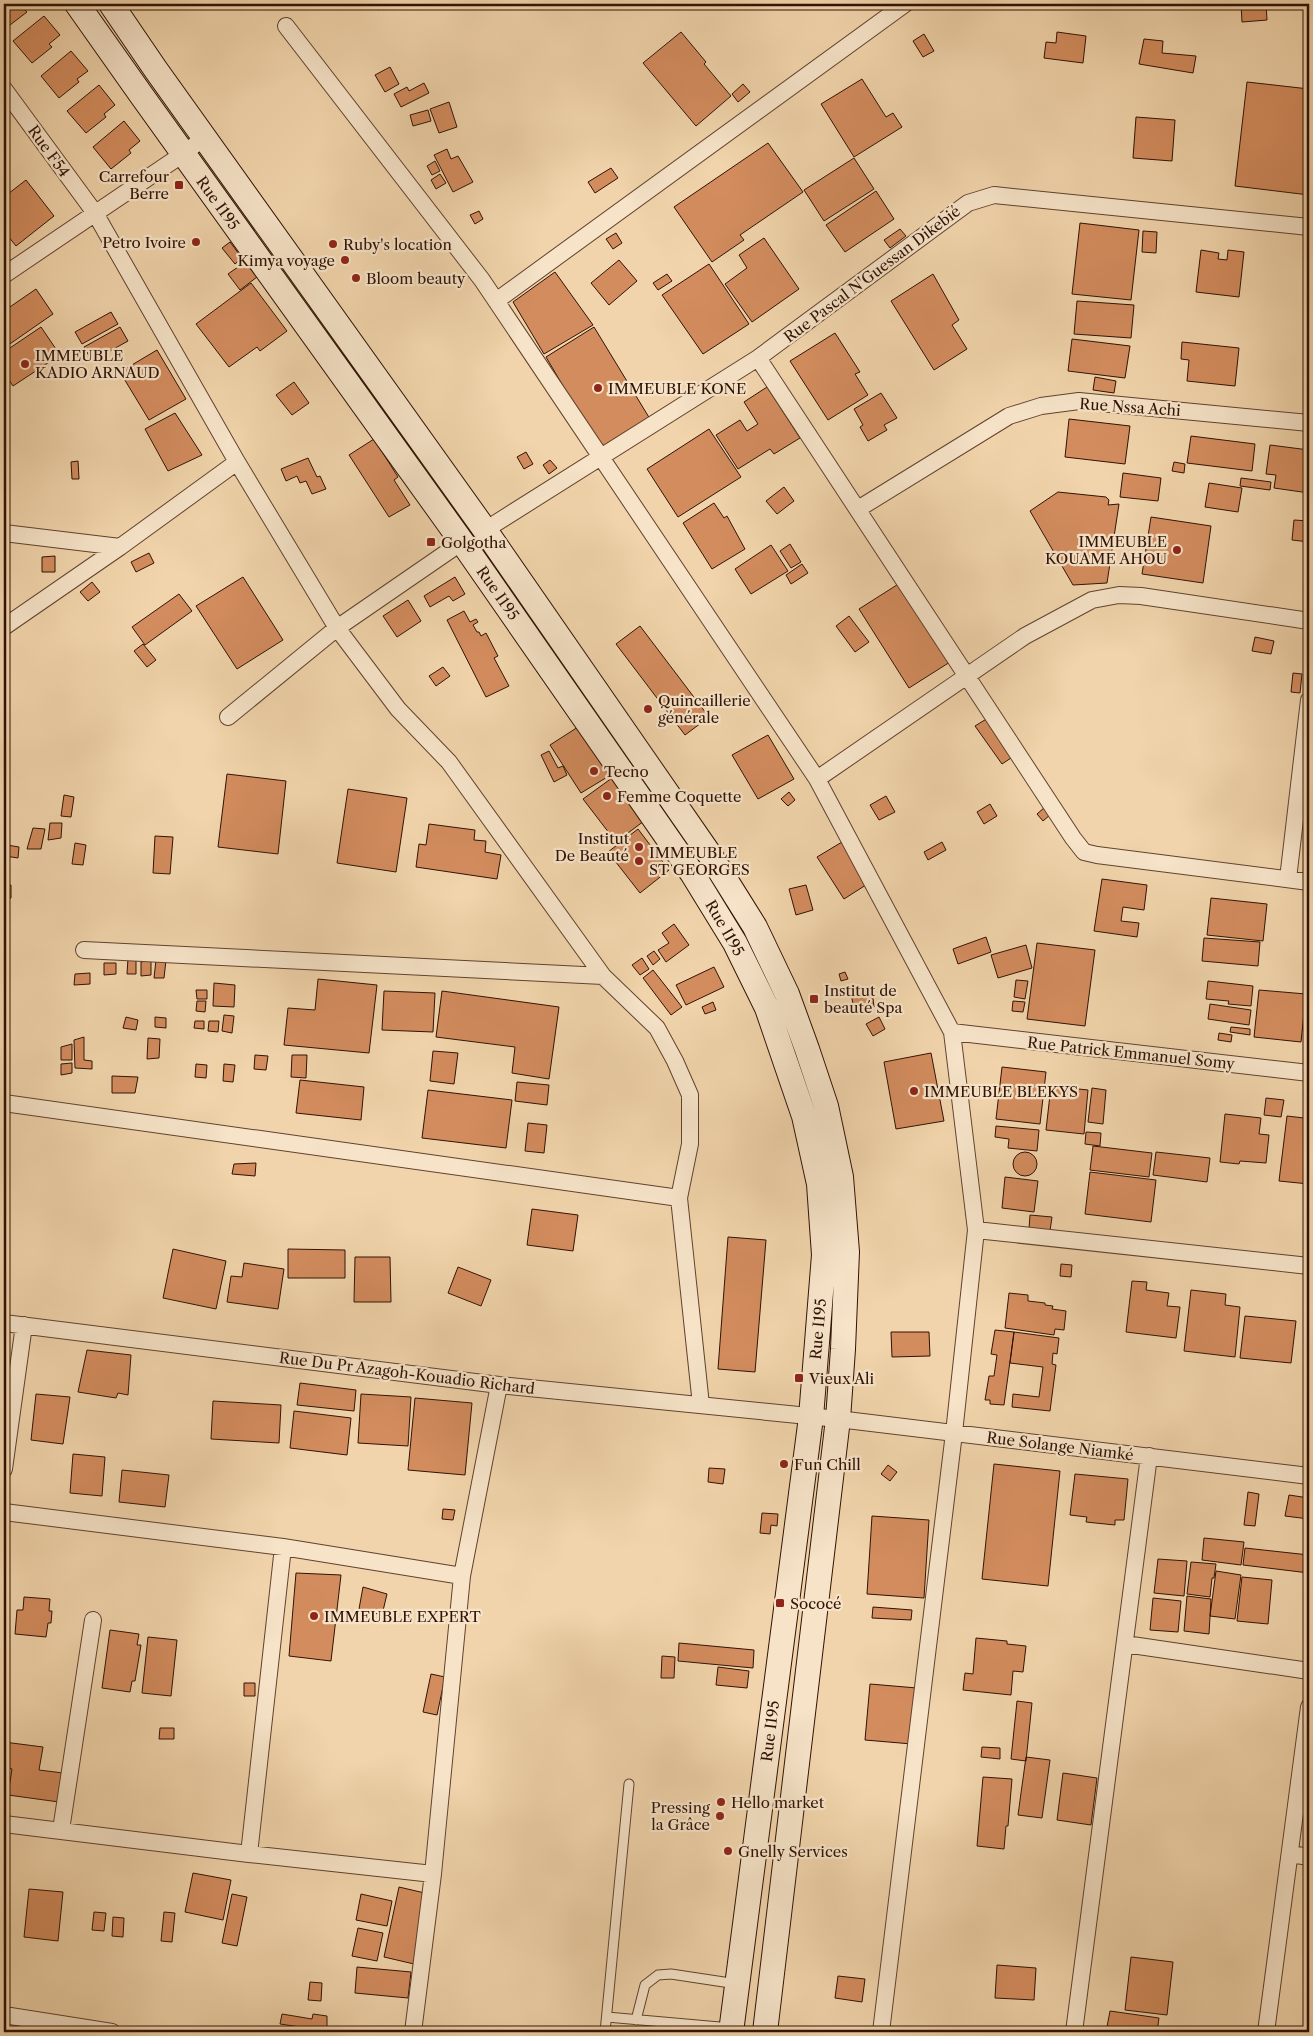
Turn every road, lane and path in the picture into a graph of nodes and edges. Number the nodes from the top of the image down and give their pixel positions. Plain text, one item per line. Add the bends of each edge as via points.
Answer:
1 (77, 4) edge
2 (111, 4) edge
3 (905, 4) edge
4 (286, 26) dead end
5 (4, 89) edge
6 (205, 137) junction
7 (183, 154) junction
8 (95, 213) junction
9 (1309, 227) edge
10 (4, 275) edge
11 (496, 301) junction
12 (758, 358) junction
13 (1309, 423) edge
14 (600, 457) junction
15 (237, 462) junction
16 (858, 509) junction
17 (485, 530) junction
18 (4, 533) edge
19 (462, 542) junction
20 (120, 547) junction
21 (1309, 621) edge
22 (4, 627) edge
23 (337, 628) junction
24 (967, 677) junction
25 (1309, 700) edge
26 (228, 717) dead end
27 (817, 779) junction
28 (1288, 879) junction
29 (1309, 882) edge
30 (84, 950) dead end
31 (603, 976) junction
32 (952, 1032) junction
33 (1309, 1073) edge
34 (4, 1103) edge
35 (679, 1198) junction
36 (976, 1230) junction
37 (1309, 1266) edge
38 (4, 1323) edge
39 (24, 1325) junction
40 (499, 1385) junction
41 (701, 1405) junction
42 (811, 1417) junction
43 (838, 1419) junction
44 (954, 1434) junction
45 (1149, 1456) junction
46 (4, 1469) edge
47 (1309, 1476) edge
48 (4, 1512) edge
49 (283, 1547) junction
50 (462, 1576) junction
51 (93, 1620) dead end
52 (1125, 1644) junction
53 (1309, 1671) edge
54 (1309, 1707) edge
55 (629, 1784) dead end
56 (4, 1824) edge
57 (61, 1830) junction
58 (249, 1854) junction
59 (1291, 1854) junction
60 (1309, 1857) edge
61 (433, 1874) junction
62 (738, 1984) junction
63 (4, 2015) edge
64 (607, 2017) junction
65 (636, 2020) junction
66 (731, 2030) edge
67 (112, 2032) edge
68 (413, 2032) edge
69 (605, 2032) edge
70 (765, 2032) edge
71 (881, 2032) edge
72 (1074, 2032) edge
73 (1266, 2032) edge

1 - 7 main road, Rue I195
2 - 6 main road, Rue I195
3 - 11 street
4 - 11 street
5 - 8 street, Rue F54
6 - 7 street
6 - 17 main road, Rue I195
7 - 8 street
7 - 19 main road, Rue I195
8 - 10 street
8 - 15 street, Rue F54
9 - 12 street, Rue Pascal N'Guessan Dikebié via 994,195 968,203
11 - 14 street
12 - 14 street, Rue Pascal N'Guessan Dikebié
12 - 16 street
13 - 16 street, Rue Nssa Achi via 1079,401 1040,406 1009,416
14 - 17 street, Rue Pascal N'Guessan Dikebié
14 - 27 street
15 - 20 street
15 - 23 street, Rue F54
16 - 24 street
17 - 43 main road, Rue I195 via 710,855 755,927 788,994 826,1106 841,1177 847,1252
18 - 20 street
19 - 23 street
19 - 42 main road, Rue I195 via 692,872 735,943 767,1008 804,1116 818,1184 824,1255
20 - 22 street
21 - 24 street via 1119,595 1092,600 1025,636
23 - 26 street
23 - 31 street, Rue F54 via 398,709 449,762
24 - 27 street
24 - 28 street via 1084,852
25 - 28 street
27 - 32 street
28 - 29 street
30 - 31 street
31 - 35 street, Rue F54 via 657,1028 690,1095 690,1144
32 - 33 street, Rue Patrick Emmanuel Somy
32 - 36 street
34 - 35 street
35 - 41 street, Rue F54
36 - 37 street
36 - 44 street
38 - 39 street, Rue Du Pr Azagoh-Kouadio Richard
39 - 40 street, Rue Du Pr Azagoh-Kouadio Richard
39 - 46 street
40 - 41 street, Rue Du Pr Azagoh-Kouadio Richard
40 - 50 street
41 - 42 street, Rue Du Pr Azagoh-Kouadio Richard
42 - 43 street, Rue Solange Niamké
42 - 62 main road, Rue I195
43 - 44 street, Rue Solange Niamké
43 - 70 main road, Rue I195
44 - 45 street, Rue Solange Niamké
44 - 71 street
45 - 47 street, Rue Solange Niamké
45 - 52 street
48 - 49 street
49 - 50 street
49 - 58 street
50 - 61 street
51 - 57 street
52 - 53 street
52 - 72 street
54 - 59 street
55 - 64 lane
56 - 57 street
57 - 58 street
58 - 61 street
59 - 60 street
59 - 73 street
61 - 68 street
62 - 65 lane via 671,1974 658,1976 644,1985
62 - 66 main road, Rue I195
63 - 67 street
64 - 65 lane
64 - 69 lane
65 - 66 lane

